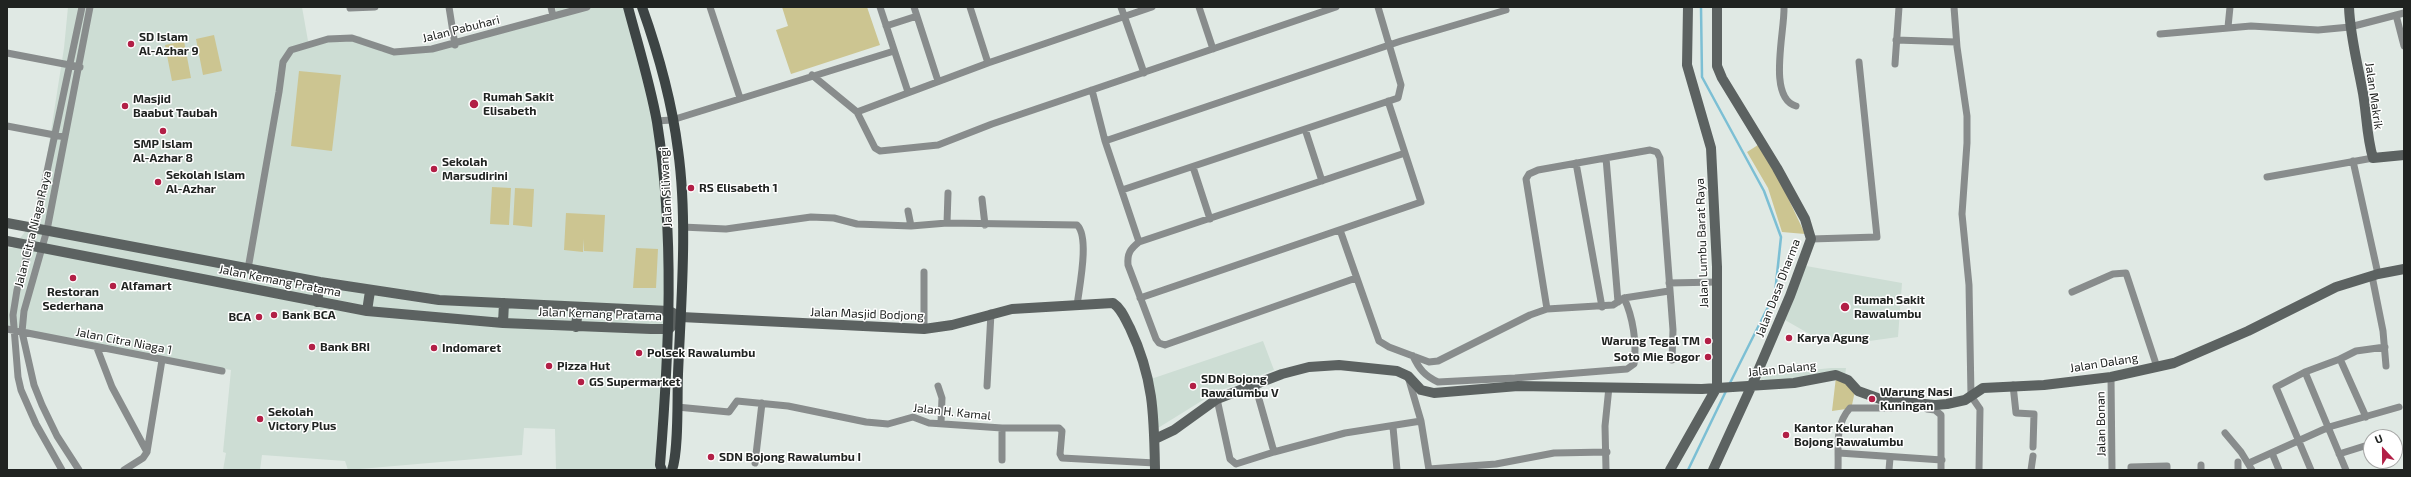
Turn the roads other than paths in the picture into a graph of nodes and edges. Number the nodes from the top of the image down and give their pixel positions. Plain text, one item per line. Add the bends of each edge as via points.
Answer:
1 (82, 7) edge
2 (90, 7) edge
3 (375, 7) edge
4 (449, 7) edge
5 (551, 7) edge
6 (587, 7) edge
7 (628, 7) edge
8 (642, 7) edge
9 (710, 7) edge
10 (880, 7) edge
11 (914, 7) edge
12 (970, 7) edge
13 (1121, 7) edge
14 (1152, 7) edge
15 (1199, 7) edge
16 (1336, 7) edge
17 (1378, 7) edge
18 (1688, 7) edge
19 (1717, 7) edge
20 (1784, 7) edge
21 (1899, 7) edge
22 (1954, 7) edge
23 (2230, 7) edge
24 (2349, 7) edge
25 (350, 8) edge
26 (1506, 10) dead end
27 (2404, 13) edge
28 (2396, 15) junction
29 (553, 16) junction
30 (917, 16) junction
31 (1124, 17) junction
32 (886, 26) junction
33 (2228, 27) junction
34 (2350, 27) junction
35 (2160, 34) dead end
36 (1896, 40) junction
37 (1956, 42) junction
38 (455, 44) junction
39 (1390, 45) junction
40 (2404, 46) edge
41 (1213, 49) junction
42 (894, 51) junction
43 (7, 53) edge
44 (988, 62) junction
45 (1858, 62) dead end
46 (68, 63) junction
47 (1895, 64) dead end
48 (80, 67) junction
49 (1144, 73) junction
50 (812, 75) junction
51 (938, 81) junction
52 (1092, 90) junction
53 (908, 92) junction
54 (740, 98) junction
55 (1388, 101) junction
56 (1796, 106) dead end
57 (856, 112) junction
58 (656, 120) junction
59 (672, 120) junction
60 (7, 126) edge
61 (1305, 129) junction
62 (53, 136) junction
63 (65, 137) junction
64 (1106, 141) junction
65 (1405, 153) junction
66 (2404, 155) edge
67 (1606, 158) junction
68 (2372, 158) junction
69 (2353, 160) junction
70 (1576, 163) junction
71 (1193, 167) junction
72 (2267, 178) dead end
73 (1322, 181) junction
74 (1122, 190) junction
75 (948, 193) dead end
76 (982, 199) dead end
77 (908, 211) dead end
78 (1210, 219) junction
79 (7, 223) edge
80 (947, 223) junction
81 (985, 225) junction
82 (910, 226) junction
83 (682, 227) junction
84 (35, 228) junction
85 (47, 230) junction
86 (1340, 230) junction
87 (1811, 238) junction
88 (7, 241) edge
89 (1138, 242) junction
90 (30, 246) junction
91 (42, 248) junction
92 (248, 269) junction
93 (2404, 269) edge
94 (924, 272) dead end
95 (2375, 275) junction
96 (1356, 278) junction
97 (320, 282) junction
98 (1717, 282) junction
99 (1669, 287) junction
100 (370, 291) junction
101 (2072, 292) dead end
102 (1140, 298) junction
103 (1622, 300) junction
104 (317, 302) junction
105 (504, 304) junction
106 (1077, 306) junction
107 (1602, 307) junction
108 (578, 308) junction
109 (1547, 309) junction
110 (367, 311) junction
111 (651, 311) junction
112 (669, 311) junction
113 (991, 313) junction
114 (681, 317) junction
115 (503, 323) junction
116 (576, 327) junction
117 (651, 329) junction
118 (669, 329) junction
119 (924, 329) junction
120 (10, 330) edge
121 (22, 332) junction
122 (2385, 347) junction
123 (97, 348) junction
124 (1413, 356) junction
125 (2340, 359) junction
126 (162, 360) junction
127 (1672, 360) dead end
128 (2386, 366) dead end
129 (2157, 367) junction
130 (222, 370) dead end
131 (2306, 372) junction
132 (1408, 376) junction
133 (2112, 377) junction
134 (1256, 385) junction
135 (1752, 385) junction
136 (2013, 385) junction
137 (938, 386) dead end
138 (987, 386) dead end
139 (1608, 387) junction
140 (1721, 387) junction
141 (1971, 396) junction
142 (1217, 399) junction
143 (762, 404) junction
144 (677, 407) junction
145 (2399, 407) dead end
146 (2366, 417) junction
147 (1421, 421) junction
148 (941, 423) junction
149 (1393, 426) junction
150 (2329, 427) junction
151 (1002, 428) junction
152 (2225, 433) dead end
153 (1155, 439) junction
154 (2297, 441) junction
155 (2033, 447) dead end
156 (2363, 447) edge
157 (146, 452) junction
158 (1274, 452) junction
159 (1607, 452) junction
160 (1839, 453) junction
161 (2272, 453) junction
162 (2340, 454) junction
163 (2032, 456) dead end
164 (1890, 458) junction
165 (1002, 460) dead end
166 (1942, 460) junction
167 (2238, 462) dead end
168 (755, 463) dead end
169 (2249, 463) junction
170 (1155, 467) edge
171 (62, 470) edge
172 (79, 470) edge
173 (124, 470) edge
174 (662, 470) edge
175 (672, 470) edge
176 (1397, 470) edge
177 (1429, 470) edge
178 (1606, 470) edge
179 (1670, 470) edge
180 (1713, 470) edge
181 (1838, 470) edge
182 (1889, 470) edge
183 (1941, 470) edge
184 (1979, 470) edge
185 (2032, 470) edge
186 (2112, 470) edge
187 (2131, 470) edge
188 (2167, 470) edge
189 (2238, 470) edge
190 (2252, 470) edge
191 (2279, 470) edge
192 (2311, 470) edge
193 (2346, 470) edge

1 - 46 street, Jalan Citra Niaga Raya
2 - 48 street, Jalan Citra Niaga Raya
3 - 25 street
4 - 38 street
5 - 29 street
6 - 29 street, Jalan Pabuhari
7 - 58 main road, Jalan Siliwangi via 646,71
8 - 59 main road, Jalan Siliwangi
9 - 54 street
10 - 32 street
11 - 30 street
12 - 44 street
13 - 31 street
14 - 31 street
15 - 41 street
16 - 41 street
17 - 39 street
18 - 98 street, Jalan Lumbu Barat Raya via 1687,65 1711,148
19 - 87 street, Jalan Dasa Dharma via 1717,66 1805,219
20 - 56 street via 1779,86 1788,104
21 - 36 street
22 - 37 street
23 - 33 street
24 - 34 street, Jalan Makrik
26 - 39 street
27 - 28 street
28 - 34 street
28 - 40 street
29 - 38 street, Jalan Pabuhari
30 - 32 street
30 - 51 street
31 - 44 street
31 - 49 street
32 - 42 street
33 - 34 street via 2318,30
33 - 35 street
34 - 68 street, Jalan Makrik
36 - 37 street
36 - 47 street
37 - 141 street via 1967,116 1962,214 1969,285
38 - 92 street, Jalan Pabuhari via 394,52 352,38 328,39 291,50 285,56
39 - 55 street via 1401,85 1398,98
39 - 64 street
41 - 49 street
42 - 50 street
42 - 53 street
43 - 46 street
44 - 51 street
45 - 87 street via 1877,237
46 - 48 street
46 - 62 street, Jalan Citra Niaga Raya
48 - 63 street, Jalan Citra Niaga Raya
49 - 52 street
50 - 54 street
50 - 57 street
51 - 53 street
52 - 57 street via 938,145 880,151 875,148
52 - 64 street
53 - 57 street
54 - 59 street
55 - 61 street
55 - 65 street
58 - 59 street
58 - 112 main road, Jalan Siliwangi via 668,228
59 - 83 main road, Jalan Siliwangi via 678,152
60 - 62 street
61 - 71 street
61 - 73 street
62 - 63 street
62 - 84 street, Jalan Citra Niaga Raya
63 - 85 street, Jalan Citra Niaga Raya
64 - 74 street
65 - 73 street
65 - 86 street via 1421,202
66 - 68 street
67 - 70 street
67 - 99 street via 1650,150 1659,154
67 - 103 street
68 - 69 street
69 - 72 street
69 - 95 street
70 - 107 street
70 - 109 street via 1538,170 1529,174 1526,179
71 - 74 street
71 - 78 street
73 - 78 street
74 - 89 street
75 - 80 street
76 - 81 street
77 - 82 street
78 - 89 street
79 - 84 street, Jalan Kemang Pratama
80 - 81 street
80 - 82 street
81 - 106 street via 1077,225 1084,240
82 - 83 street via 857,224 834,218 811,217 726,229
83 - 114 main road, Jalan Siliwangi
84 - 85 street, Jalan Kemang Pratama
84 - 90 street, Jalan Citra Niaga Raya
85 - 91 street, Jalan Citra Niaga Raya
85 - 92 street, Jalan Kemang Pratama
86 - 96 street
86 - 102 street
87 - 135 street, Jalan Dasa Dharma via 1790,296
88 - 90 street, Jalan Kemang Pratama
89 - 102 street via 1131,248 1127,257
90 - 91 street, Jalan Kemang Pratama
90 - 120 street, Jalan Citra Niaga Raya via 17,290
91 - 104 street, Jalan Kemang Pratama
91 - 121 street, Jalan Citra Niaga Raya via 24,311
92 - 97 street, Jalan Kemang Pratama
93 - 95 street, Jalan Dalang
94 - 119 street
95 - 122 street
95 - 129 street, Jalan Dalang via 2336,287 2248,331 2174,363
96 - 102 street via 1165,345 1156,339
96 - 124 street via 1379,341
97 - 100 street, Jalan Kemang Pratama
97 - 104 street
98 - 99 street
98 - 140 street, Jalan Lumbu Barat Raya
99 - 103 street
99 - 127 street via 1673,330
100 - 105 street, Jalan Kemang Pratama via 439,300
100 - 110 street
101 - 129 street via 2113,274 2126,273
103 - 107 street
103 - 124 street via 1630,311 1635,354 1634,364 1627,369 1438,382 1429,378 1418,367
104 - 110 street, Jalan Kemang Pratama
105 - 108 street, Jalan Kemang Pratama
105 - 115 street
106 - 113 street, Jalan Masjid Bodjong via 1012,309
106 - 153 street, Jalan Masjid Bodjong via 1113,303 1121,309 1148,374
107 - 109 street
108 - 111 street, Jalan Kemang Pratama
108 - 116 street
109 - 124 street via 1438,361 1429,362
110 - 115 street, Jalan Kemang Pratama
111 - 112 street, Jalan Kemang Pratama
111 - 117 street
112 - 114 street, Jalan Kemang Pratama
112 - 118 main road, Jalan Siliwangi
113 - 119 street, Jalan Masjid Bodjong via 952,325
113 - 138 street
114 - 118 street, Jalan Kemang Pratama
114 - 119 street, Jalan Masjid Bodjong
114 - 144 main road, Jalan Siliwangi
115 - 116 street, Jalan Kemang Pratama
116 - 117 street, Jalan Kemang Pratama
117 - 118 street, Jalan Kemang Pratama
118 - 174 main road, Jalan Siliwangi via 660,466
120 - 121 street, Jalan Citra Niaga 1
120 - 171 street, Jalan Citra Niaga Raya via 21,390 36,424
121 - 123 street, Jalan Citra Niaga 1
121 - 172 street, Jalan Citra Niaga Raya via 34,385 42,405
122 - 125 street via 2356,351
122 - 128 street
123 - 126 street, Jalan Citra Niaga 1
123 - 157 street via 112,387
125 - 131 street
125 - 146 street
126 - 130 street, Jalan Citra Niaga 1
126 - 157 street
129 - 133 street, Jalan Dalang
131 - 150 street
131 - 154 street via 2276,387
132 - 134 street, Jalan Dalang via 1397,371 1339,365 1309,367 1282,374
132 - 139 street, Jalan Dalang via 1421,390 1434,393 1518,386
132 - 147 street
133 - 136 street, Jalan Dalang via 2044,385
133 - 186 street, Jalan Bonan
134 - 142 street, Jalan Dalang
134 - 158 street
135 - 140 street, Jalan Dalang
135 - 141 street, Jalan Dalang via 1794,383 1836,375 1848,380 1858,391 1883,400 1935,405 1962,401
135 - 180 street, Jalan Dasa Dharma
136 - 141 street, Jalan Dalang via 1979,389
136 - 155 street via 2016,413 2034,414
137 - 148 street via 942,398
139 - 140 street, Jalan Dalang
139 - 159 street
140 - 179 street, Jalan Lumbu Barat Raya
141 - 184 street via 1980,410
142 - 153 street, Jalan Dalang via 1174,430
142 - 158 street via 1232,462 1241,464
143 - 144 street, Jalan H. Kamal via 737,401 729,412
143 - 148 street, Jalan H. Kamal via 788,406 866,422 888,424 913,417 929,423
143 - 168 street
144 - 175 main road, Jalan Siliwangi
145 - 146 street
146 - 150 street
147 - 149 street
147 - 177 street
148 - 151 street, Jalan H. Kamal
149 - 158 street via 1345,433
149 - 176 street
150 - 154 street
150 - 162 street
151 - 165 street
151 - 170 street, Jalan H. Kamal via 1060,428 1060,454 1064,459
152 - 169 street
153 - 170 street, Jalan Masjid Bodjong
154 - 161 street
154 - 192 street
156 - 162 street
157 - 173 street via 143,458
159 - 177 street via 1554,453 1496,464
159 - 178 street
160 - 164 street
160 - 166 street via 1839,424 1850,408 1904,407 1939,412 1942,419
160 - 181 street
161 - 169 street
161 - 191 street
162 - 193 street
163 - 185 street
164 - 166 street
164 - 182 street
166 - 183 street
167 - 189 street
169 - 190 street
187 - 188 street via 2131,467 2167,466

